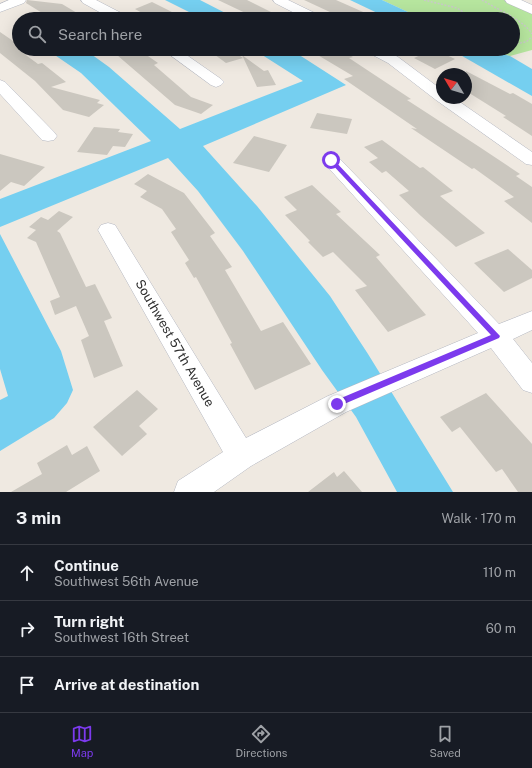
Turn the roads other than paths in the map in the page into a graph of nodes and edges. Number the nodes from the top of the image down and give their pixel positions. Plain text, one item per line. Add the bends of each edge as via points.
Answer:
1 (20, 0) edge
2 (87, 0) edge
3 (278, 0) edge
4 (511, 0) edge
5 (0, 8) edge
6 (532, 10) edge
7 (109, 12) edge
8 (302, 12) edge
9 (179, 56) edge
10 (385, 56) edge
11 (216, 82) dead end
12 (0, 85) edge
13 (436, 92) edge
14 (453, 104) edge
15 (48, 136) dead end
16 (331, 160) dead end
17 (532, 160) edge
18 (108, 230) dead end
19 (532, 320) edge
20 (496, 336) junction
21 (532, 382) edge
22 (241, 456) junction
23 (189, 492) edge

1 - 5 street
2 - 7 street
3 - 8 street
4 - 6 street
9 - 11 street
10 - 13 street
12 - 15 street
14 - 17 street
16 - 20 street
18 - 22 street, Southwest 57th Avenue
19 - 20 street
20 - 21 street
20 - 22 street via 337,404
22 - 23 street

